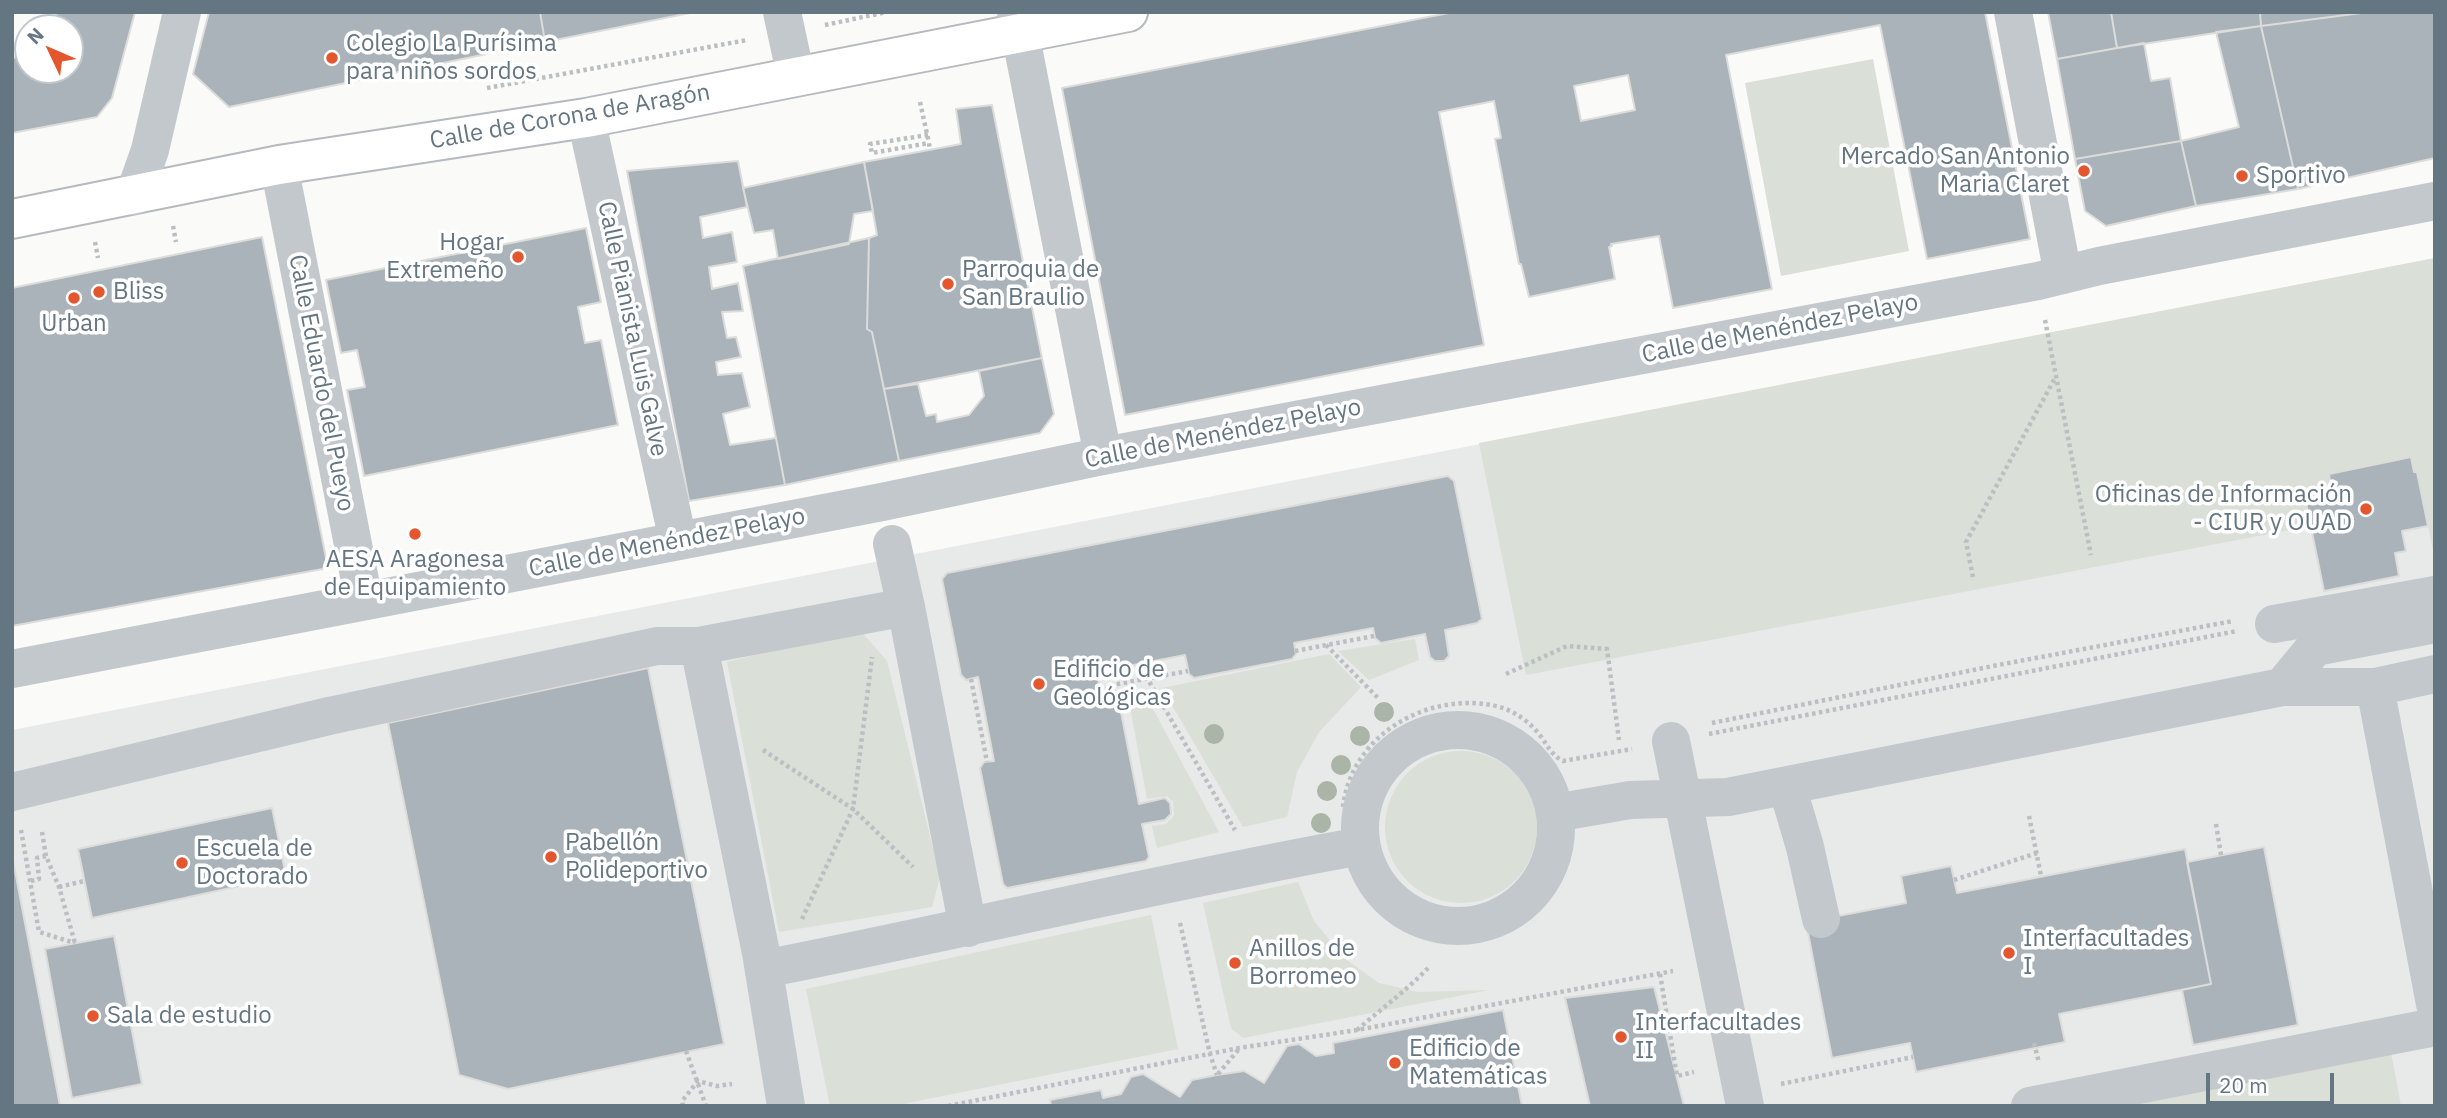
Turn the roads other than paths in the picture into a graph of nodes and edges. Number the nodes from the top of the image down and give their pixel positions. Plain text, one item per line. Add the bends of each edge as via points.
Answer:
1 (182, 12) edge
2 (782, 12) edge
3 (1128, 12) edge
4 (2013, 12) edge
5 (1018, 22) edge
6 (796, 77) junction
7 (586, 118) junction
8 (279, 165) junction
9 (134, 196) junction
10 (2435, 201) edge
11 (12, 219) edge
12 (2063, 275) junction
13 (1103, 456) junction
14 (678, 541) junction
15 (892, 544) dead end
16 (2435, 595) edge
17 (364, 601) junction
18 (906, 607) junction
19 (2259, 622) road end
20 (2435, 624) edge
21 (699, 646) junction
22 (12, 669) edge
23 (2435, 674) edge
24 (2282, 687) junction
25 (2375, 687) junction
26 (1671, 741) dead end
27 (1787, 786) junction
28 (12, 792) edge
29 (1683, 800) junction
30 (1555, 813) junction
31 (1361, 846) junction
32 (1821, 919) dead end
33 (968, 928) junction
34 (764, 969) junction
35 (2435, 1004) edge
36 (2435, 1027) edge
37 (786, 1106) edge
38 (1745, 1106) edge
39 (2029, 1106) edge

1 - 9 street
2 - 6 street
3 - 5 main road, Calle de Corona de Aragón
4 - 12 street
5 - 6 main road, Calle de Corona de Aragón
5 - 13 street
6 - 7 main road, Calle de Corona de Aragón
7 - 8 main road, Calle de Corona de Aragón
7 - 14 street, Calle Pianista Luis Galve
8 - 9 main road, Calle de Corona de Aragón
8 - 17 street, Calle Eduardo del Pueyo
9 - 11 main road, Calle de Corona de Aragón
10 - 12 street, Calle de Menéndez Pelayo
12 - 13 street, Calle de Menéndez Pelayo
13 - 14 street, Calle de Menéndez Pelayo
14 - 17 street, Calle de Menéndez Pelayo
15 - 18 street
16 - 19 street
17 - 22 street, Calle de Menéndez Pelayo
18 - 21 street
18 - 33 street
20 - 24 street via 2315,647
21 - 28 street via 657,646 329,716
21 - 34 street
23 - 25 street
24 - 25 street
24 - 27 street
25 - 35 street
26 - 29 street
27 - 29 street
27 - 32 street
29 - 30 street via 1630,800
29 - 38 street
30 - 31 street via 1555,847 1543,878 1521,904 1490,921 1468,925 1424,920 1395,904 1373,877
30 - 31 street via 1546,783 1528,757 1503,740 1473,730 1442,730 1413,740 1388,759 1370,785 1361,814
31 - 33 street via 1171,882
33 - 34 street
34 - 37 street
36 - 39 street

